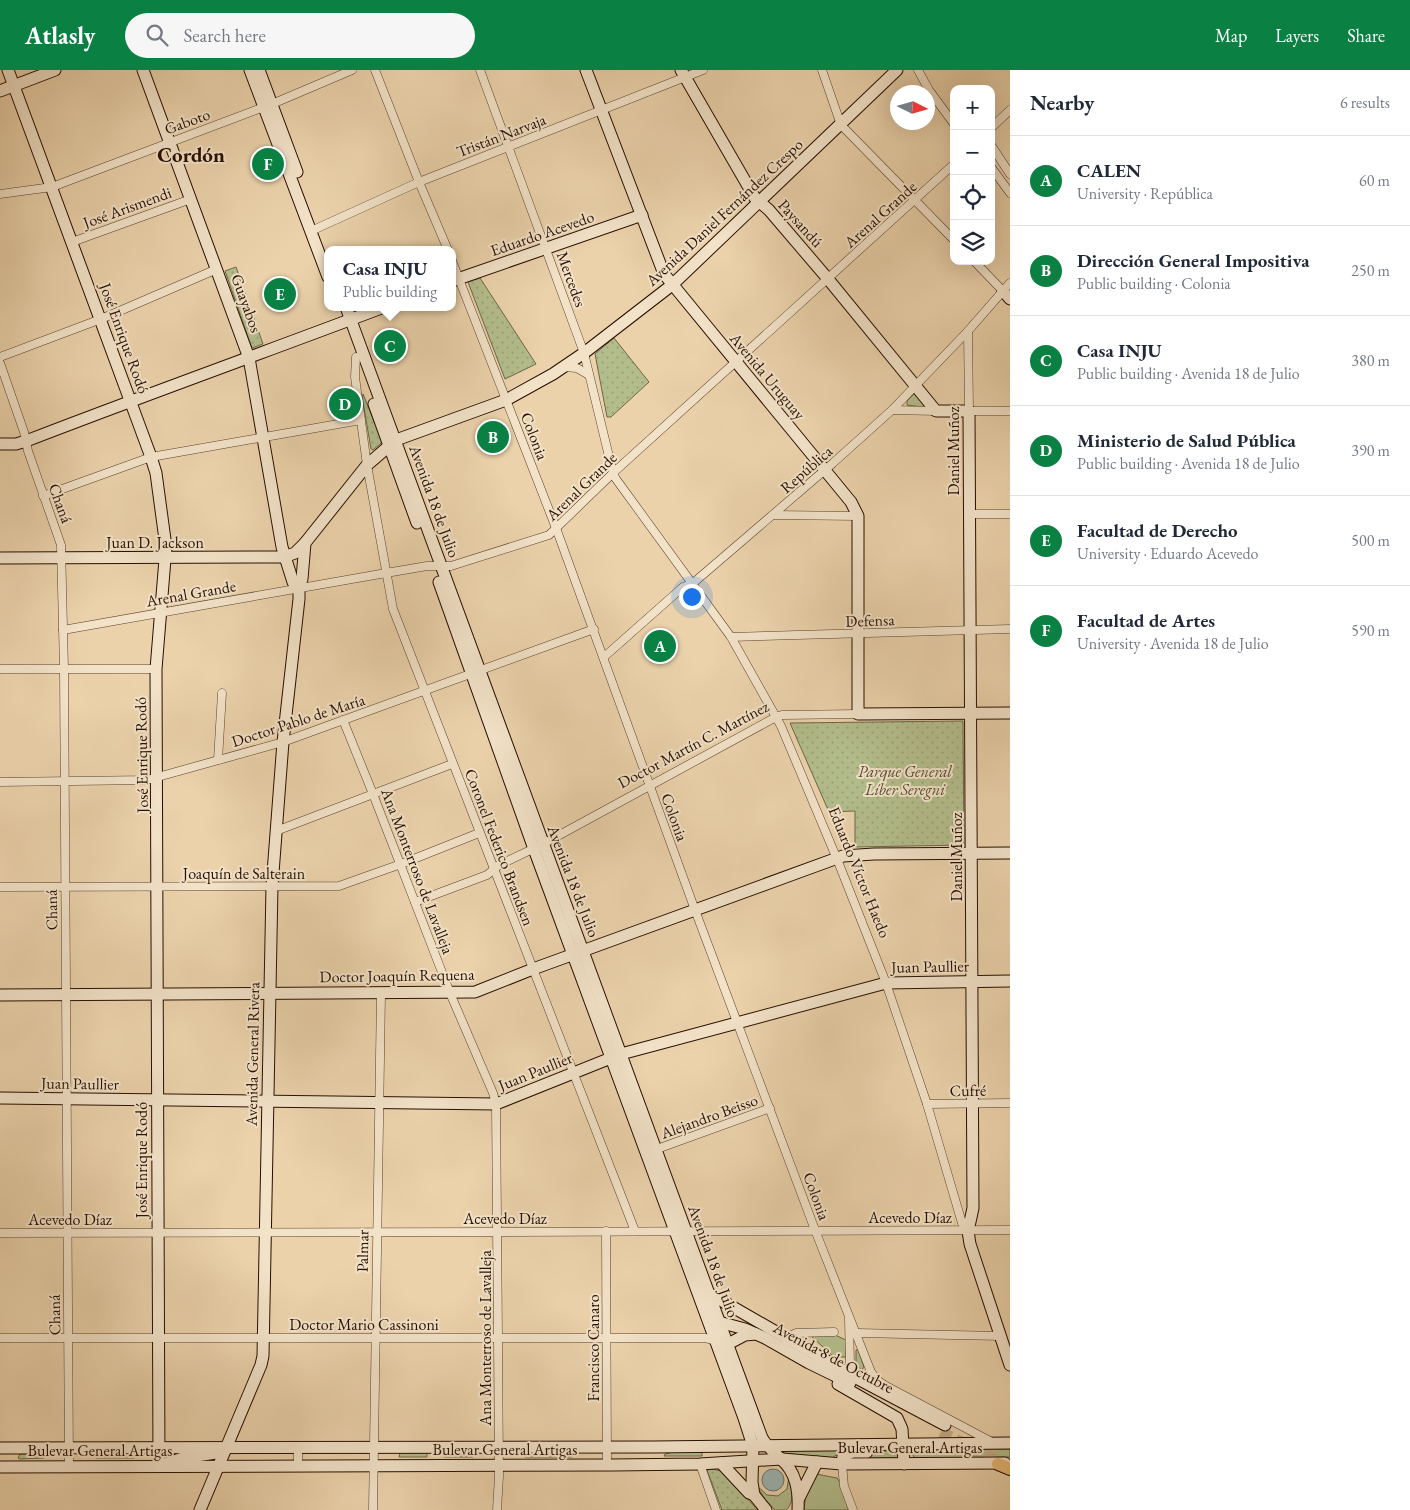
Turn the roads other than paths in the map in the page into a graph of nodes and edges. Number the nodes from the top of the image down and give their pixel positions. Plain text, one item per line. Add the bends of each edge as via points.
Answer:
1 (8, 70) edge
2 (55, 70) edge
3 (143, 70) edge
4 (250, 70) edge
5 (259, 70) edge
6 (352, 70) edge
7 (375, 70) edge
8 (480, 70) edge
9 (586, 70) edge
10 (703, 70) edge
11 (822, 70) edge
12 (897, 70) edge
13 (918, 70) edge
14 (683, 73) edge
15 (14, 86) junction
16 (0, 91) edge
17 (268, 105) junction
18 (602, 110) junction
19 (1010, 110) edge
20 (950, 119) edge
21 (995, 124) edge
22 (841, 125) junction
23 (170, 142) junction
24 (508, 147) junction
25 (995, 150) edge
26 (950, 168) edge
27 (995, 172) edge
28 (1010, 174) edge
29 (419, 182) junction
30 (52, 187) junction
31 (1010, 193) edge
32 (0, 194) edge
33 (191, 199) junction
34 (916, 200) junction
35 (759, 202) junction
36 (642, 215) junction
37 (314, 230) junction
38 (950, 236) edge
39 (72, 242) junction
40 (446, 246) edge
41 (546, 248) junction
42 (324, 249) edge
43 (324, 264) edge
44 (979, 265) edge
45 (217, 270) junction
46 (828, 279) junction
47 (456, 280) edge
48 (672, 285) junction
49 (1008, 291) edge
50 (341, 311) edge
51 (346, 311) edge
52 (373, 311) edge
53 (101, 319) junction
54 (347, 321) junction
55 (968, 332) junction
56 (584, 353) junction
57 (0, 357) edge
58 (356, 357) junction
59 (249, 358) junction
60 (0, 363) edge
61 (735, 363) junction
62 (563, 368) junction
63 (590, 375) junction
64 (915, 386) junction
65 (131, 400) junction
66 (506, 400) junction
67 (892, 410) junction
68 (936, 411) junction
69 (969, 411) junction
70 (1010, 411) edge
71 (361, 420) junction
72 (263, 438) junction
73 (26, 442) junction
74 (392, 443) junction
75 (0, 444) edge
76 (151, 456) junction
77 (367, 465) junction
78 (825, 470) junction
79 (614, 473) junction
80 (43, 496) junction
81 (969, 514) junction
82 (1010, 514) edge
83 (773, 515) junction
84 (858, 516) junction
85 (556, 528) junction
86 (305, 543) junction
87 (284, 557) junction
88 (0, 558) edge
89 (62, 558) junction
90 (165, 559) junction
91 (437, 567) junction
92 (386, 573) junction
93 (692, 584) junction
94 (298, 588) junction
95 (160, 613) junction
96 (1010, 628) edge
97 (594, 629) junction
98 (63, 630) junction
99 (970, 630) junction
100 (858, 634) junction
101 (731, 637) junction
102 (604, 657) junction
103 (0, 669) edge
104 (64, 669) junction
105 (156, 669) junction
106 (475, 672) junction
107 (424, 691) junction
108 (222, 694) dead end
109 (1010, 713) edge
110 (858, 714) junction
111 (972, 714) junction
112 (776, 717) junction
113 (343, 720) junction
114 (283, 742) junction
115 (218, 760) junction
116 (452, 764) junction
117 (157, 777) junction
118 (65, 781) junction
119 (0, 782) edge
120 (649, 785) junction
121 (373, 794) junction
122 (276, 831) junction
123 (479, 834) junction
124 (539, 846) junction
125 (1010, 853) edge
126 (972, 854) junction
127 (837, 859) junction
128 (401, 864) junction
129 (494, 869) junction
130 (65, 886) junction
131 (272, 886) junction
132 (0, 887) edge
133 (158, 887) junction
134 (415, 902) junction
135 (695, 910) junction
136 (579, 952) junction
137 (533, 969) junction
138 (1010, 981) edge
139 (973, 982) junction
140 (886, 983) junction
141 (270, 993) junction
142 (381, 993) junction
143 (450, 993) junction
144 (157, 994) junction
145 (0, 995) edge
146 (66, 995) junction
147 (737, 1022) junction
148 (616, 1056) junction
149 (574, 1073) junction
150 (0, 1098) edge
151 (66, 1098) junction
152 (157, 1100) junction
153 (268, 1101) junction
154 (379, 1102) junction
155 (1010, 1103) edge
156 (496, 1104) junction
157 (927, 1104) junction
158 (973, 1104) junction
159 (770, 1108) junction
160 (656, 1149) junction
161 (815, 1230) junction
162 (1010, 1230) edge
163 (606, 1231) junction
164 (635, 1231) junction
165 (681, 1231) junction
166 (968, 1231) junction
167 (158, 1232) junction
168 (265, 1232) junction
169 (376, 1232) junction
170 (498, 1232) junction
171 (0, 1233) edge
172 (68, 1233) junction
173 (710, 1294) junction
174 (849, 1316) junction
175 (714, 1321) junction
176 (834, 1332) dead end
177 (857, 1333) junction
178 (756, 1334) junction
179 (1000, 1336) junction
180 (0, 1338) edge
181 (68, 1338) junction
182 (159, 1338) junction
183 (264, 1338) junction
184 (374, 1338) junction
185 (498, 1338) junction
186 (608, 1338) junction
187 (722, 1342) junction
188 (786, 1344) junction
189 (1008, 1353) edge
190 (1010, 1365) edge
191 (817, 1367) junction
192 (858, 1379) junction
193 (877, 1380) joint
194 (1010, 1443) edge
195 (903, 1444) junction
196 (997, 1444) junction
197 (887, 1445) junction
198 (498, 1446) junction
199 (607, 1446) junction
200 (753, 1446) junction
201 (766, 1446) junction
202 (373, 1447) junction
203 (0, 1448) edge
204 (69, 1448) junction
205 (160, 1448) junction
206 (228, 1448) junction
207 (296, 1448) junction
208 (782, 1459) junction
209 (753, 1460) junction
210 (817, 1462) junction
211 (721, 1463) junction
212 (700, 1464) junction
213 (842, 1464) junction
214 (904, 1464) junction
215 (498, 1465) junction
216 (607, 1465) junction
217 (1006, 1465) edge
218 (159, 1466) junction
219 (219, 1466) junction
220 (298, 1466) junction
221 (373, 1466) junction
222 (0, 1467) edge
223 (69, 1467) junction
224 (754, 1495) junction
225 (798, 1507) edge
226 (200, 1510) edge
227 (373, 1510) edge
228 (497, 1510) edge
229 (716, 1510) edge
230 (766, 1510) edge
231 (853, 1510) edge

1 - 15 street, José Enrique Rodó
2 - 15 street
3 - 23 street, Guayabos
4 - 17 street
5 - 17 street
6 - 17 street, Gaboto
7 - 29 street
8 - 24 street, Mercedes
9 - 18 street, Avenida Uruguay
10 - 14 street, Tristán Narvaja
11 - 22 street
12 - 22 street, Avenida Daniel Fernández Crespo
13 - 20 street via 928,90
14 - 18 street, Tristán Narvaja
14 - 35 street, Paysandú
15 - 16 street
15 - 30 street, José Enrique Rodó
17 - 23 street, Gaboto
17 - 37 street
18 - 24 street, Tristán Narvaja
18 - 36 street, Avenida Uruguay
19 - 21 street
22 - 34 street
22 - 35 street, Avenida Daniel Fernández Crespo
23 - 30 street, Gaboto
23 - 33 street, Guayabos
24 - 29 street, Tristán Narvaja
24 - 41 street, Mercedes
25 - 28 street
26 - 34 street, Arenal Grande
27 - 31 street
29 - 37 street, Tristán Narvaja
29 - 40 street
30 - 32 street, Gaboto
30 - 39 street, José Enrique Rodó
33 - 39 street, José Arismendi
33 - 45 street, Guayabos
34 - 38 street
34 - 46 street, Arenal Grande
35 - 46 street, Paysandú
35 - 48 street, Avenida Daniel Fernández Crespo
36 - 41 street, Eduardo Acevedo
36 - 48 street, Avenida Uruguay via 664,274
37 - 42 street
37 - 43 street
39 - 53 street, José Enrique Rodó
41 - 47 street, Eduardo Acevedo
41 - 56 street, Mercedes
44 - 49 street
45 - 53 street
45 - 59 street, Guayabos
46 - 61 street, Arenal Grande
46 - 64 street, Paysandú
47 - 66 street, Colonia
48 - 56 street, Avenida Daniel Fernández Crespo
48 - 61 street, Avenida Uruguay
49 - 55 street, República
50 - 54 street, Avenida 18 de Julio
51 - 54 street, Avenida 18 de Julio
52 - 54 street
53 - 57 street
53 - 65 street, José Enrique Rodó
54 - 58 street, Avenida 18 de Julio
54 - 59 street
54 - 74 street, Avenida 18 de Julio
55 - 64 street, República
55 - 69 street, Daniel Muñoz
56 - 62 street, Avenida Daniel Fernández Crespo
56 - 63 street, Mercedes
58 - 71 street, Avenida 18 de Julio via 355,377
58 - 74 street, Avenida 18 de Julio
59 - 65 street
59 - 72 street, Guayabos
60 - 73 street, Chaná
61 - 78 street, Avenida Uruguay
61 - 79 street, Arenal Grande
62 - 63 street via 577,368
62 - 66 street, Avenida Daniel Fernández Crespo
63 - 79 street, Mercedes
64 - 67 street, República
64 - 68 street, Paysandú
65 - 73 street
65 - 76 street, José Enrique Rodó
66 - 74 street, Avenida Daniel Fernández Crespo
66 - 85 street, Colonia
67 - 68 street
67 - 78 street, República
68 - 69 street
69 - 70 street
69 - 81 street, Daniel Muñoz
71 - 72 street
71 - 77 street, Avenida 18 de Julio
72 - 76 street
72 - 87 street, Guayabos
73 - 75 street
73 - 80 street, Chaná
74 - 77 street
74 - 91 street, Avenida 18 de Julio
76 - 80 street
76 - 90 street, José Enrique Rodó via 156,473
77 - 86 street
77 - 92 street, Coronel Federico Brandsen
78 - 83 street, República
78 - 84 street, Avenida Uruguay
79 - 85 street, Arenal Grande
79 - 93 street, Eduardo Víctor Haedo
80 - 89 street, Chaná via 61,545
81 - 82 street
81 - 99 street, Daniel Muñoz
83 - 84 street
83 - 93 street, República
84 - 100 street
85 - 91 street, Arenal Grande via 546,536 451,566
85 - 97 street, Colonia
86 - 87 street via 295,553
86 - 94 street, Avenida General Rivera via 302,579
87 - 90 street, Juan D. Jackson
87 - 94 street, Avenida General Rivera via 292,582
88 - 89 street, Juan D. Jackson
89 - 90 street, Juan D. Jackson
89 - 98 street, Chaná
90 - 95 street, José Enrique Rodó
91 - 92 street, Arenal Grande
91 - 106 street, Avenida 18 de Julio
92 - 94 street, Arenal Grande
92 - 107 street, Coronel Federico Brandsen via 393,609
93 - 101 street, Eduardo Víctor Haedo
93 - 102 street, República via 683,587
94 - 95 street, Arenal Grande
94 - 114 street, Avenida General Rivera
95 - 98 street, Arenal Grande
95 - 105 street, José Enrique Rodó
96 - 99 street, Defensa
97 - 102 street, Colonia
97 - 106 street, Doctor Pablo de María
98 - 104 street, Chaná
99 - 100 street, Defensa
99 - 111 street, Daniel Muñoz
100 - 101 street, Defensa
100 - 110 street
101 - 112 street, Eduardo Víctor Haedo
102 - 120 street, Colonia
103 - 104 street
104 - 105 street
104 - 118 street, Chaná
105 - 117 street, José Enrique Rodó
106 - 107 street, Doctor Pablo de María
106 - 124 street, Avenida 18 de Julio
107 - 113 street, Doctor Pablo de María
107 - 116 street, Coronel Federico Brandsen
108 - 115 street
109 - 111 street, Doctor Martín C. Martínez
110 - 111 street, Doctor Martín C. Martínez
110 - 112 street, Doctor Martín C. Martínez
111 - 126 street, Daniel Muñoz
112 - 120 street, Doctor Martín C. Martínez
112 - 127 street, Eduardo Víctor Haedo
113 - 114 street, Doctor Pablo de María
113 - 121 street, Ana Monterroso de Lavalleja
114 - 115 street, Doctor Pablo de María
114 - 122 street, Avenida General Rivera
115 - 117 street, Doctor Pablo de María
116 - 121 street
116 - 123 street, Coronel Federico Brandsen
117 - 118 street, Doctor Pablo de María via 147,780
117 - 133 street, José Enrique Rodó
118 - 119 street, Doctor Pablo de María
118 - 130 street, Chaná
120 - 124 street, Doctor Martín C. Martínez
120 - 135 street, Colonia
121 - 122 street
121 - 128 street, Ana Monterroso de Lavalleja
122 - 131 street, Avenida General Rivera
123 - 128 street, Joaquín de Salterain
123 - 129 street, Coronel Federico Brandsen
124 - 129 street, Doctor Martín C. Martínez
124 - 136 street, Avenida 18 de Julio
125 - 126 street, Doctor Joaquín Requena
126 - 127 street, Doctor Joaquín Requena via 874,854
126 - 139 street, Daniel Muñoz
127 - 135 street, Doctor Joaquín Requena
127 - 140 street, Eduardo Víctor Haedo
128 - 131 street, Joaquín de Salterain via 344,885
128 - 134 street, Ana Monterroso de Lavalleja
129 - 134 street, Doctor Martín C. Martínez via 487,875
129 - 137 street, Coronel Federico Brandsen
130 - 132 street, Joaquín de Salterain
130 - 133 street, Joaquín de Salterain
130 - 146 street, Chaná
131 - 133 street, Joaquín de Salterain
131 - 141 street, Avenida General Rivera
133 - 144 street, José Enrique Rodó
134 - 143 street, Ana Monterroso de Lavalleja
135 - 136 street, Doctor Joaquín Requena
135 - 147 street, Colonia
136 - 137 street, Doctor Joaquín Requena
136 - 148 street, Avenida 18 de Julio
137 - 143 street, Doctor Joaquín Requena via 481,991
137 - 149 street, Coronel Federico Brandsen
138 - 139 street, Juan Paullier
139 - 140 street, Juan Paullier
139 - 158 street, Daniel Muñoz
140 - 147 street, Juan Paullier
140 - 157 street, Eduardo Víctor Haedo
141 - 142 street, Doctor Joaquín Requena
141 - 144 street, Doctor Joaquín Requena
141 - 153 street, Avenida General Rivera
142 - 143 street, Doctor Joaquín Requena
142 - 154 street, Palmar
143 - 156 street, Ana Monterroso de Lavalleja
144 - 146 street, Doctor Joaquín Requena
144 - 152 street, José Enrique Rodó
145 - 146 street, Doctor Joaquín Requena
146 - 151 street, Chaná
147 - 148 street, Juan Paullier
147 - 159 street, Colonia
148 - 149 street, Juan Paullier
148 - 160 street, Avenida 18 de Julio
148 - 165 street, Avenida 18 de Julio
149 - 156 street, Juan Paullier
149 - 164 street, Coronel Federico Brandsen
150 - 151 street, Juan Paullier
151 - 152 street, Juan Paullier
151 - 172 street, Chaná
152 - 153 street, Juan Paullier
152 - 167 street, José Enrique Rodó
153 - 154 street, Juan Paullier
153 - 168 street, Avenida General Rivera
154 - 156 street, Juan Paullier
154 - 169 street, Palmar
155 - 158 street, Cufré
156 - 170 street, Ana Monterroso de Lavalleja
157 - 158 street, Cufré
157 - 166 street, Eduardo Víctor Haedo via 962,1223
158 - 166 street, Daniel Muñoz via 973,1208
159 - 160 street, Alejandro Beisso
159 - 161 street, Colonia
160 - 165 street, Avenida 18 de Julio
161 - 165 street, Acevedo Díaz
161 - 166 street, Acevedo Díaz
161 - 174 street, Colonia
162 - 166 street, Acevedo Díaz
163 - 164 street, Acevedo Díaz
163 - 170 street, Acevedo Díaz
163 - 186 street, Francisco Canaro
164 - 165 street, Acevedo Díaz
165 - 173 street, Avenida 18 de Julio
165 - 175 street, Avenida 18 de Julio
166 - 179 street, Eduardo Víctor Haedo
167 - 168 street, Acevedo Díaz
167 - 172 street, Acevedo Díaz
167 - 182 street, José Enrique Rodó
168 - 169 street, Acevedo Díaz
168 - 183 street, Avenida General Rivera
169 - 170 street, Acevedo Díaz
169 - 184 street, Palmar
170 - 185 street, Ana Monterroso de Lavalleja
171 - 172 street, Acevedo Díaz
172 - 181 street, Chaná
173 - 175 street, Avenida 18 de Julio
173 - 188 street, Avenida 8 de Octubre
174 - 177 street, Colonia
174 - 192 street, Avenida 8 de Octubre via 850,1365
175 - 178 street, Avenida 8 de Octubre
175 - 187 street, Avenida 18 de Julio
176 - 188 street via 796,1333
177 - 179 street
177 - 193 street, Colonia
178 - 187 street
178 - 188 street, Avenida 8 de Octubre
179 - 189 street, Eduardo Víctor Haedo
180 - 181 street, Doctor Mario Cassinoni
181 - 182 street, Doctor Mario Cassinoni
181 - 204 street, Chaná
182 - 183 street, Doctor Mario Cassinoni
182 - 205 street, José Enrique Rodó
183 - 184 street, Doctor Mario Cassinoni
183 - 206 street, Avenida General Rivera via 261,1365
184 - 185 street, Doctor Mario Cassinoni
184 - 202 street, Palmar
185 - 186 street, Doctor Mario Cassinoni
185 - 198 street, Ana Monterroso de Lavalleja
186 - 187 street, Doctor Mario Cassinoni via 705,1338
186 - 199 street, Francisco Canaro
187 - 200 street, Avenida 18 de Julio
187 - 201 street, Avenida 18 de Julio
188 - 191 street, Avenida 8 de Octubre
188 - 192 street, Avenida 8 de Octubre
189 - 190 street, Eduardo Víctor Haedo
191 - 192 street, Avenida 8 de Octubre via 943,1429
191 - 195 street via 831,1380 897,1418 902,1428
193 - 196 street, Avenida 8 de Octubre
194 - 196 street, Bulevar General Artigas
195 - 196 street, Bulevar General Artigas
195 - 197 street, Bulevar General Artigas
195 - 214 street
197 - 201 street, Bulevar General Artigas
197 - 213 street via 843,1456
198 - 199 street, Bulevar General Artigas
198 - 202 street, Bulevar General Artigas
198 - 215 street, Ana Monterroso de Lavalleja
199 - 200 street, Bulevar General Artigas
199 - 216 street, Francisco Canaro
200 - 201 street, Bulevar General Artigas
200 - 209 street, Avenida 18 de Julio
201 - 208 street
202 - 207 street, Bulevar General Artigas
202 - 221 street, Palmar
203 - 204 street, Bulevar General Artigas
204 - 205 street, Bulevar General Artigas
204 - 223 street, Chaná
205 - 206 street, Bulevar General Artigas
205 - 218 street, José Enrique Rodó
206 - 207 street, Bulevar General Artigas
206 - 218 street via 216,1454 178,1459
206 - 219 street, Avenida General Rivera
207 - 219 street via 232,1456
207 - 220 street
208 - 209 street, Bulevar General Artigas
208 - 210 street, Bulevar General Artigas
208 - 225 street via 793,1474
209 - 211 street, Bulevar General Artigas
209 - 224 street, Avenida 18 de Julio
210 - 213 street, Bulevar General Artigas
210 - 225 street
211 - 212 street, Bulevar General Artigas
211 - 224 street
212 - 216 street, Bulevar General Artigas
212 - 229 street
213 - 214 street, Bulevar General Artigas
213 - 231 street via 844,1486
214 - 217 street, Bulevar General Artigas
215 - 216 street, Bulevar General Artigas
215 - 221 street, Bulevar General Artigas
215 - 228 street, Ana Monterroso de Lavalleja
218 - 219 street, Bulevar General Artigas
218 - 223 street, Bulevar General Artigas
219 - 220 street, Bulevar General Artigas
219 - 226 street, Avenida General Rivera
220 - 221 street, Bulevar General Artigas
221 - 227 street, Palmar
222 - 223 street, Bulevar General Artigas
224 - 230 street

